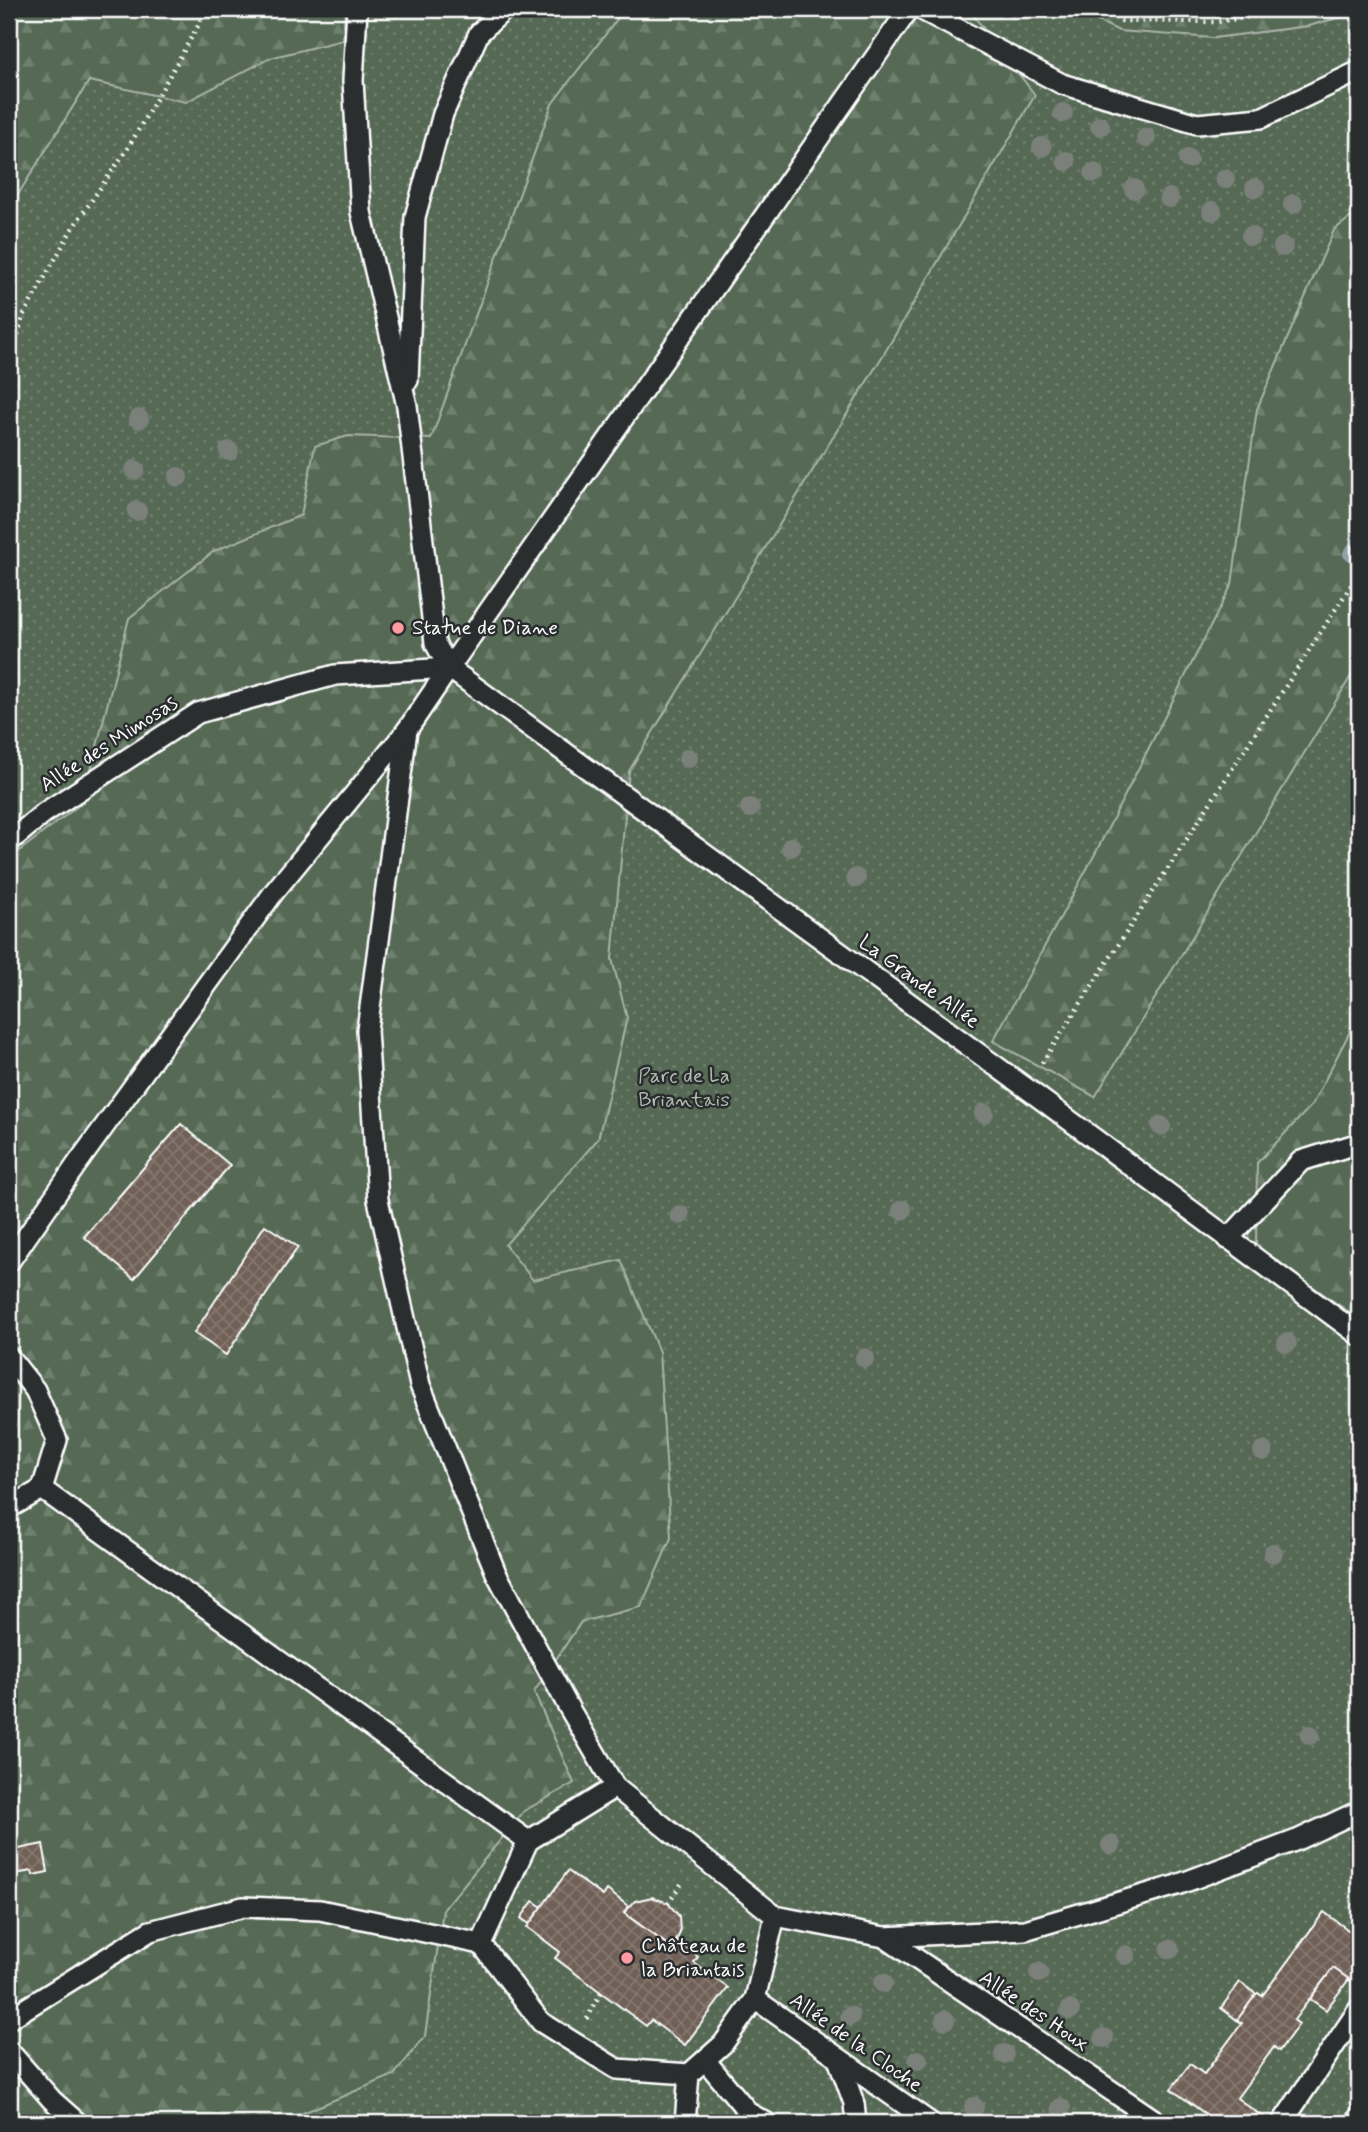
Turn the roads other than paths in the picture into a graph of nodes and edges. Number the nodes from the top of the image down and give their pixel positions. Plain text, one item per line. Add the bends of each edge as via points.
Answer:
1 (357, 9) edge
2 (505, 9) edge
3 (909, 9) edge
4 (920, 9) edge
5 (1359, 71) edge
6 (407, 406) junction
7 (449, 668) junction
8 (407, 730) junction
9 (9, 842) edge
10 (1359, 1143) edge
11 (1228, 1238) junction
12 (9, 1262) edge
13 (1359, 1335) edge
14 (9, 1357) edge
15 (42, 1489) junction
16 (9, 1508) edge
17 (615, 1787) junction
18 (1359, 1811) edge
19 (528, 1841) junction
20 (775, 1916) junction
21 (884, 1937) junction
22 (481, 1944) junction
23 (755, 1999) junction
24 (9, 2019) edge
25 (1356, 2020) edge
26 (9, 2052) edge
27 (838, 2059) junction
28 (705, 2060) junction
29 (689, 2074) junction
30 (1359, 2117) edge
31 (1288, 2121) edge
32 (78, 2123) edge
33 (685, 2123) edge
34 (767, 2123) edge
35 (856, 2123) edge
36 (931, 2123) edge
37 (1159, 2123) edge
38 (1355, 2123) edge

1 - 6 lane via 353,80 361,212
2 - 6 lane via 479,33 443,114 415,218
3 - 7 lane
4 - 5 lane via 1062,85 1196,124 1261,118
6 - 7 lane via 435,643
7 - 8 lane
7 - 9 lane, Allée des Mimosas via 335,676 198,713 44,813
7 - 11 lane, La Grande Allée
8 - 12 lane via 274,892
8 - 17 lane via 367,1030 378,1200 420,1385 496,1573
10 - 11 lane via 1301,1161
11 - 13 lane, La Grande Allée
14 - 15 lane via 35,1390 57,1440
15 - 16 lane
15 - 19 lane
17 - 19 lane
17 - 20 lane
18 - 21 lane via 1297,1840 1177,1885 1025,1930
19 - 22 lane
20 - 21 lane
20 - 23 lane
21 - 37 lane, Allée des Houx
22 - 24 lane via 320,1910 243,1907 150,1931
22 - 29 lane via 541,2022 573,2042 617,2069
23 - 27 lane, Allée de la Cloche
23 - 28 lane via 723,2044
25 - 31 lane
26 - 32 lane
27 - 35 lane
27 - 36 lane, Allée de la Cloche
28 - 29 lane
28 - 34 lane via 749,2113
29 - 33 lane
30 - 38 lane

